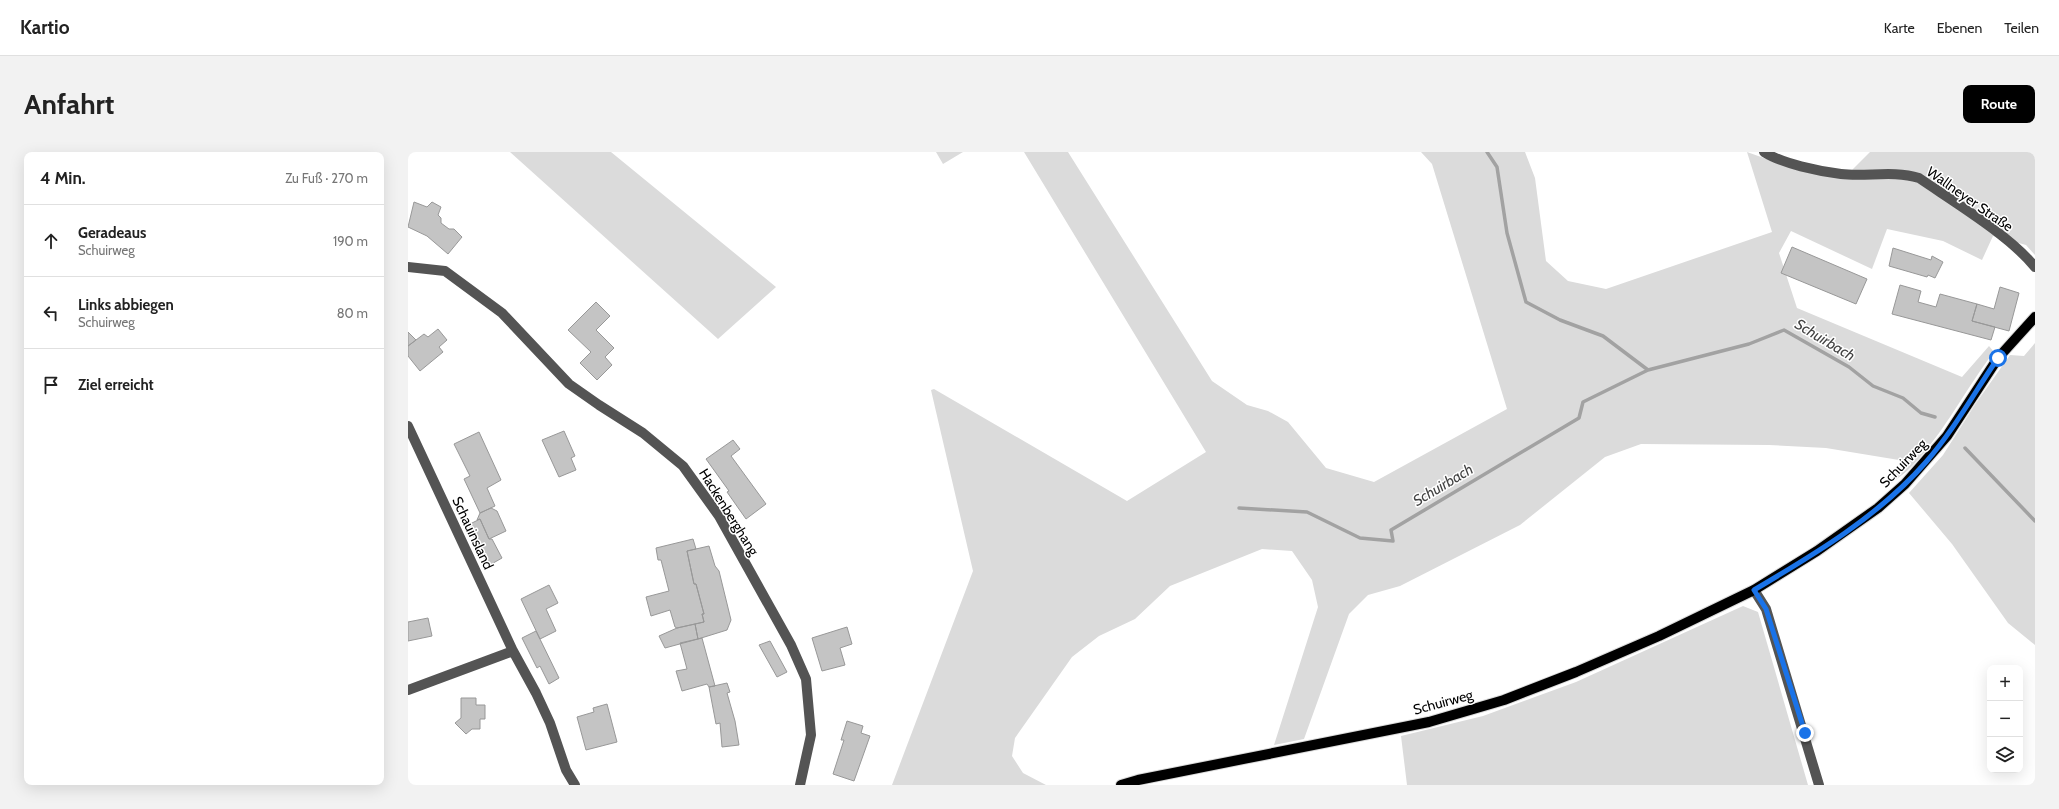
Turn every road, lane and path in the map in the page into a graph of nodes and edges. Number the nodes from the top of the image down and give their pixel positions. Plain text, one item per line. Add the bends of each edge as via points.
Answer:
1 (1764, 152) edge
2 (408, 267) edge
3 (2035, 267) edge
4 (2035, 317) edge
5 (408, 426) edge
6 (1754, 590) junction
7 (513, 651) junction
8 (408, 690) edge
9 (575, 785) edge
10 (800, 785) edge
11 (1121, 785) edge
12 (1819, 785) edge

1 - 3 street, Wallneyer Straße via 1783,160 1842,174 1904,174 1919,178 2002,237
2 - 10 street, Hackenberghang via 445,271 502,313 569,384 643,433 683,466 719,516 791,645 806,679 811,735
4 - 6 main road, Schuirweg via 1998,358 1947,436 1905,484 1878,508 1817,551
5 - 7 street, Schauinsland
6 - 11 main road, Schuirweg via 1659,636 1504,700 1429,722
6 - 12 street via 1766,609
7 - 8 street
7 - 9 street, Schauinsland via 550,723 566,770

